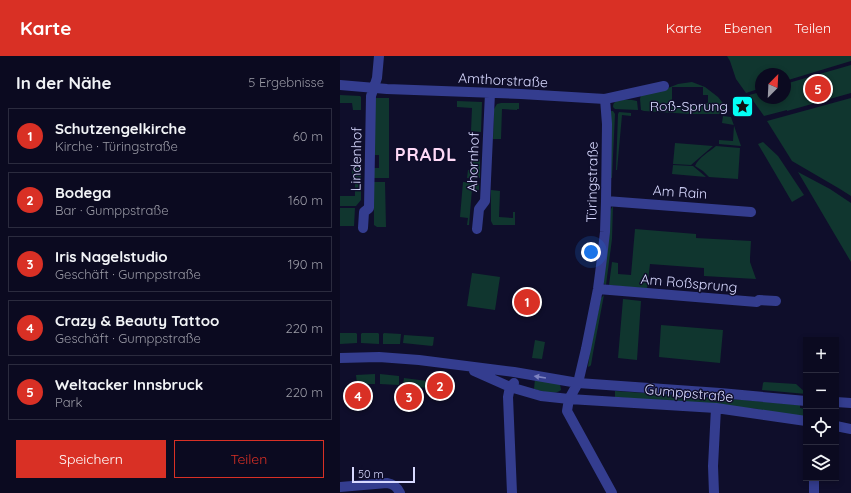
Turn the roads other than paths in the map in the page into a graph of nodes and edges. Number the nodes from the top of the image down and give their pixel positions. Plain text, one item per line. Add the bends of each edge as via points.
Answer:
1 (379, 56) edge
2 (340, 85) edge
3 (664, 86) dead end
4 (374, 87) junction
5 (490, 93) junction
6 (605, 99) junction
7 (606, 201) junction
8 (751, 212) dead end
9 (363, 228) dead end
10 (477, 229) dead end
11 (598, 289) junction
12 (776, 301) dead end
13 (340, 358) edge
14 (464, 366) junction
15 (522, 374) junction
16 (578, 383) junction
17 (611, 386) junction
18 (510, 387) junction
19 (569, 399) junction
20 (803, 400) edge
21 (839, 402) edge
22 (851, 403) edge
23 (716, 408) junction
24 (803, 421) edge
25 (839, 427) edge
26 (851, 429) edge
27 (814, 481) edge
28 (340, 487) edge
29 (400, 493) edge
30 (512, 493) edge
31 (612, 493) edge
32 (714, 493) edge
33 (814, 493) edge

1 - 4 street, Lindenhof
2 - 4 street, Amthorstraße
3 - 6 street, Amthorstraße
4 - 5 street, Amthorstraße
4 - 9 street, Lindenhof via 371,96 369,208 364,212
5 - 6 street, Amthorstraße
5 - 10 street, Ahornhof via 485,202 479,209
6 - 7 street, Türingstraße
7 - 8 street, Am Rain
7 - 11 street, Türingstraße
11 - 12 street, Am Roßsprung via 757,302
11 - 16 street, Türingstraße
13 - 14 street, Gumppstraße via 396,358
14 - 15 street, Gumppstraße
14 - 18 street, Gumppstraße
16 -> 15 street, Gumppstraße
15 - 18 street
16 - 17 street, Gumppstraße
16 - 19 street
17 - 19 street, Gumppstraße via 588,396
17 - 20 street, Gumppstraße
18 - 19 street, Gumppstraße via 541,396
18 - 30 street via 508,399
19 - 23 street, Gumppstraße
19 - 31 street via 567,411
21 - 22 street
23 - 24 street, Gumppstraße
23 - 32 street
25 - 26 street
27 - 33 street
28 - 29 street via 388,483 394,485

